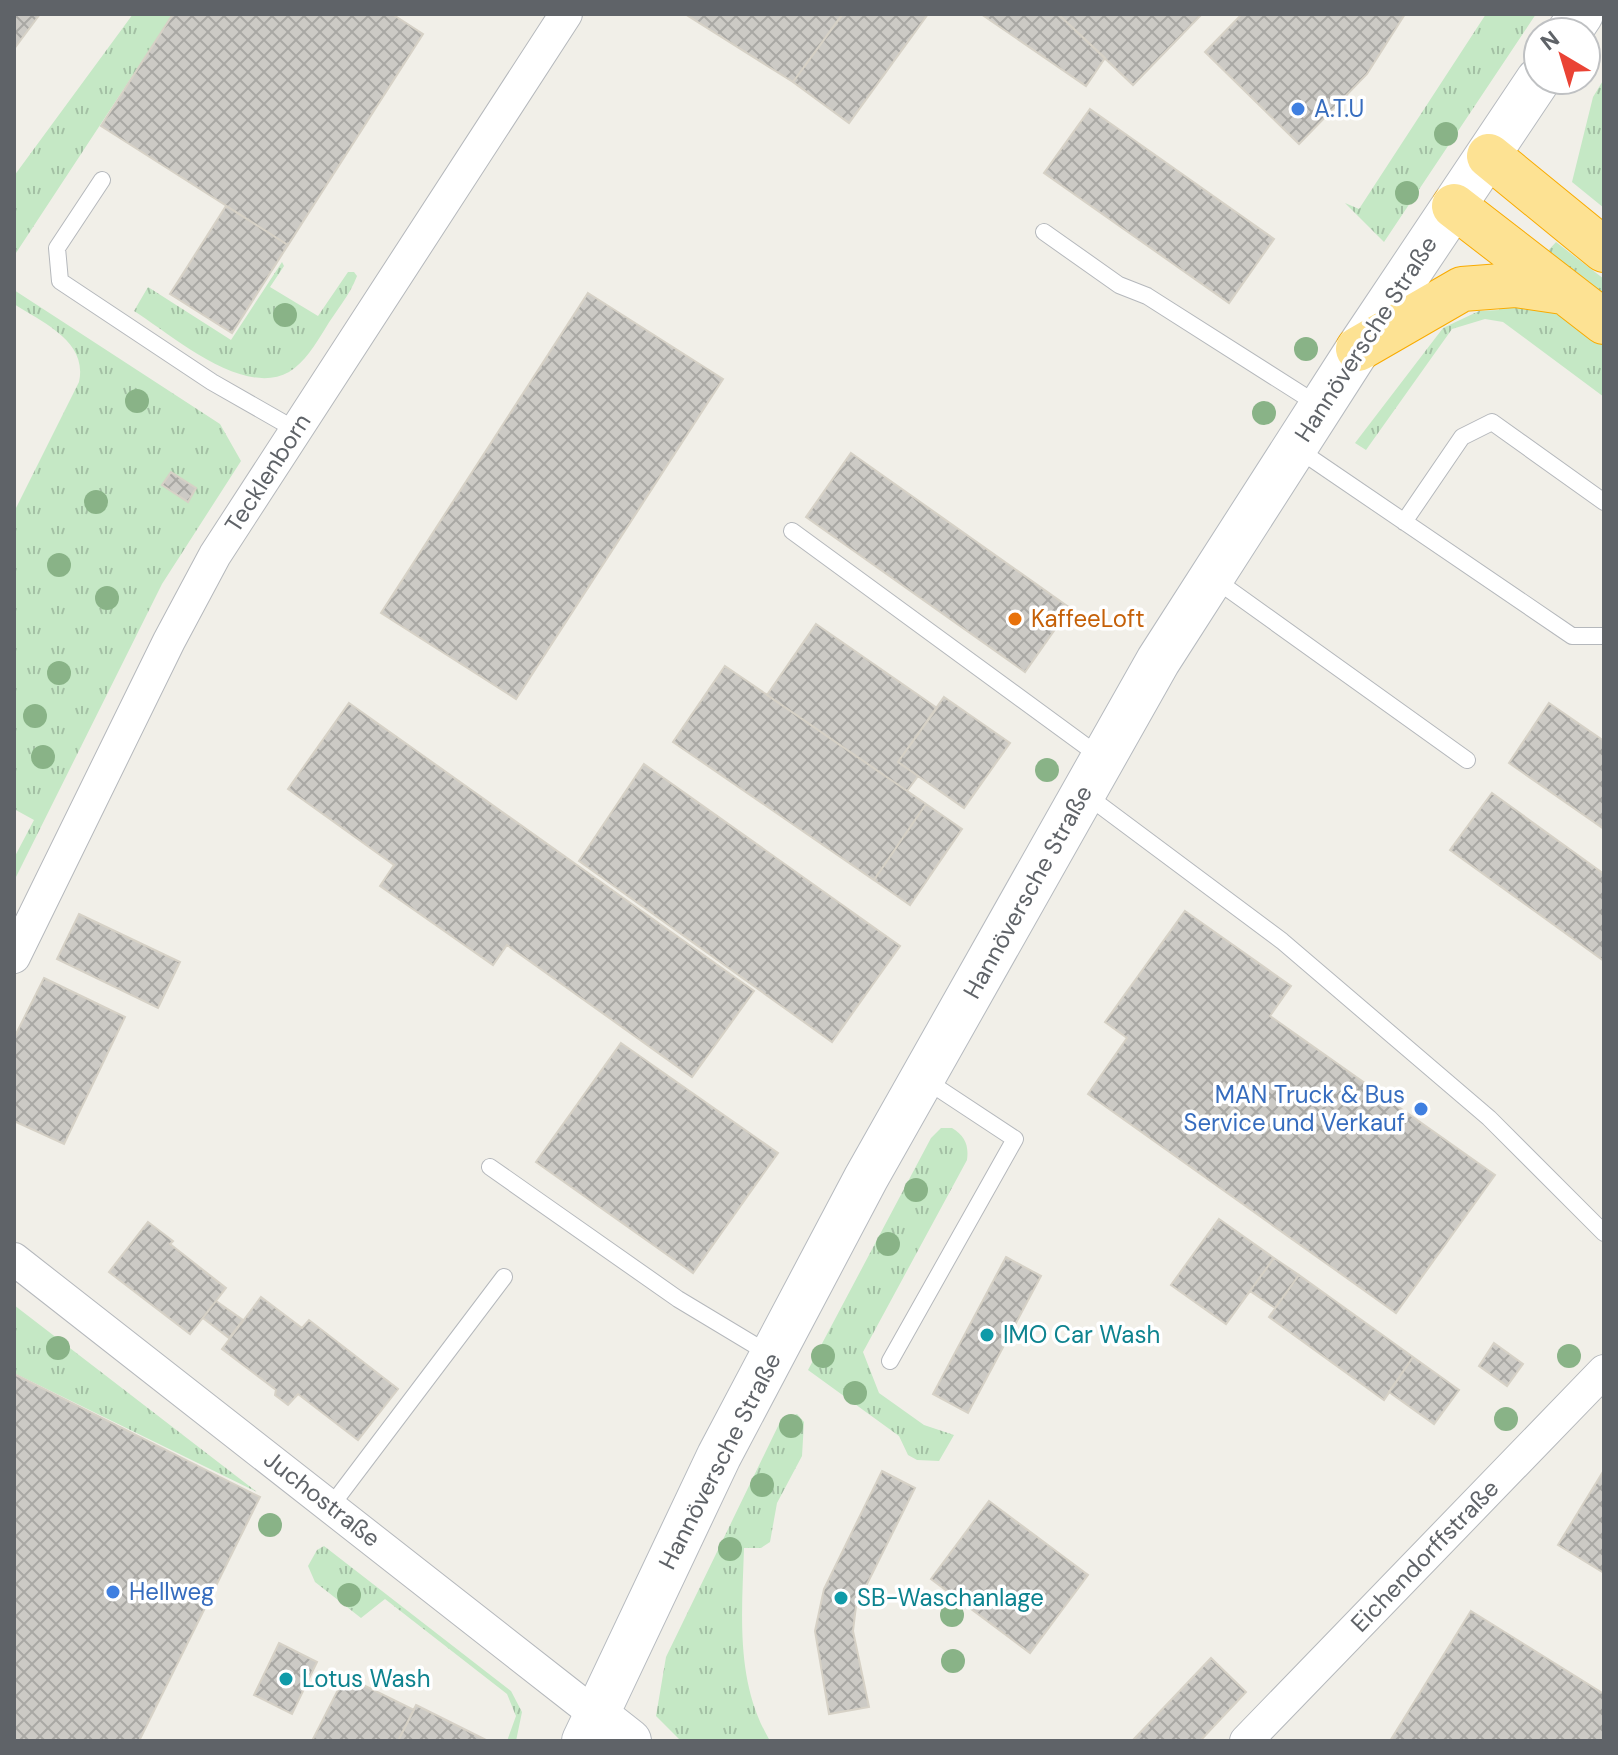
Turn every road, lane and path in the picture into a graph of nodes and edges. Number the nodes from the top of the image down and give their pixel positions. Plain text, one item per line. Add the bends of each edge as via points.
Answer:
1 (566, 14) edge
2 (1528, 96) edge
3 (1489, 156) junction
4 (102, 180) dead end
5 (1454, 206) junction
6 (1044, 232) dead end
7 (1604, 250) edge
8 (1563, 292) junction
9 (1604, 322) edge
10 (1358, 349) junction
11 (1321, 407) junction
12 (296, 430) junction
13 (1295, 447) junction
14 (1604, 502) edge
15 (1404, 522) junction
16 (792, 531) dead end
17 (1212, 577) junction
18 (1604, 636) edge
19 (1467, 760) dead end
20 (1093, 776) junction
21 (14, 957) edge
22 (923, 1078) junction
23 (490, 1167) dead end
24 (1604, 1233) edge
25 (14, 1259) edge
26 (504, 1277) dead end
27 (772, 1356) junction
28 (890, 1361) dead end
29 (1604, 1371) edge
30 (331, 1506) junction
31 (603, 1732) edge
32 (1246, 1741) edge

1 - 12 street, Tecklenborn
2 - 3 main road, Hannöversche Straße
3 - 5 main road, Hannöversche Straße
3 - 7 highway
4 - 12 lane via 57,248 60,281 212,382
5 - 8 highway
5 - 10 main road, Hannöversche Straße
6 - 11 lane via 1119,285 1147,296
8 - 9 highway
8 - 10 highway via 1515,285 1462,289
10 - 11 main road, Hannöversche Straße
11 - 13 main road, Hannöversche Straße
12 - 21 street, Tecklenborn via 215,555
13 - 15 lane
13 - 17 main road, Hannöversche Straße
14 - 15 lane via 1492,422 1462,437
15 - 18 lane via 1572,636
16 - 20 lane
17 - 19 lane
17 - 20 main road, Hannöversche Straße
20 - 22 main road, Hannöversche Straße
20 - 24 lane via 1489,1118
22 - 27 main road, Hannöversche Straße
22 - 28 lane via 1015,1139
23 - 27 lane via 678,1299
25 - 30 street, Juchostraße
26 - 30 lane
27 - 31 main road, Hannöversche Straße via 719,1456
29 - 32 street, Eichendorffstraße
30 - 31 street, Juchostraße

